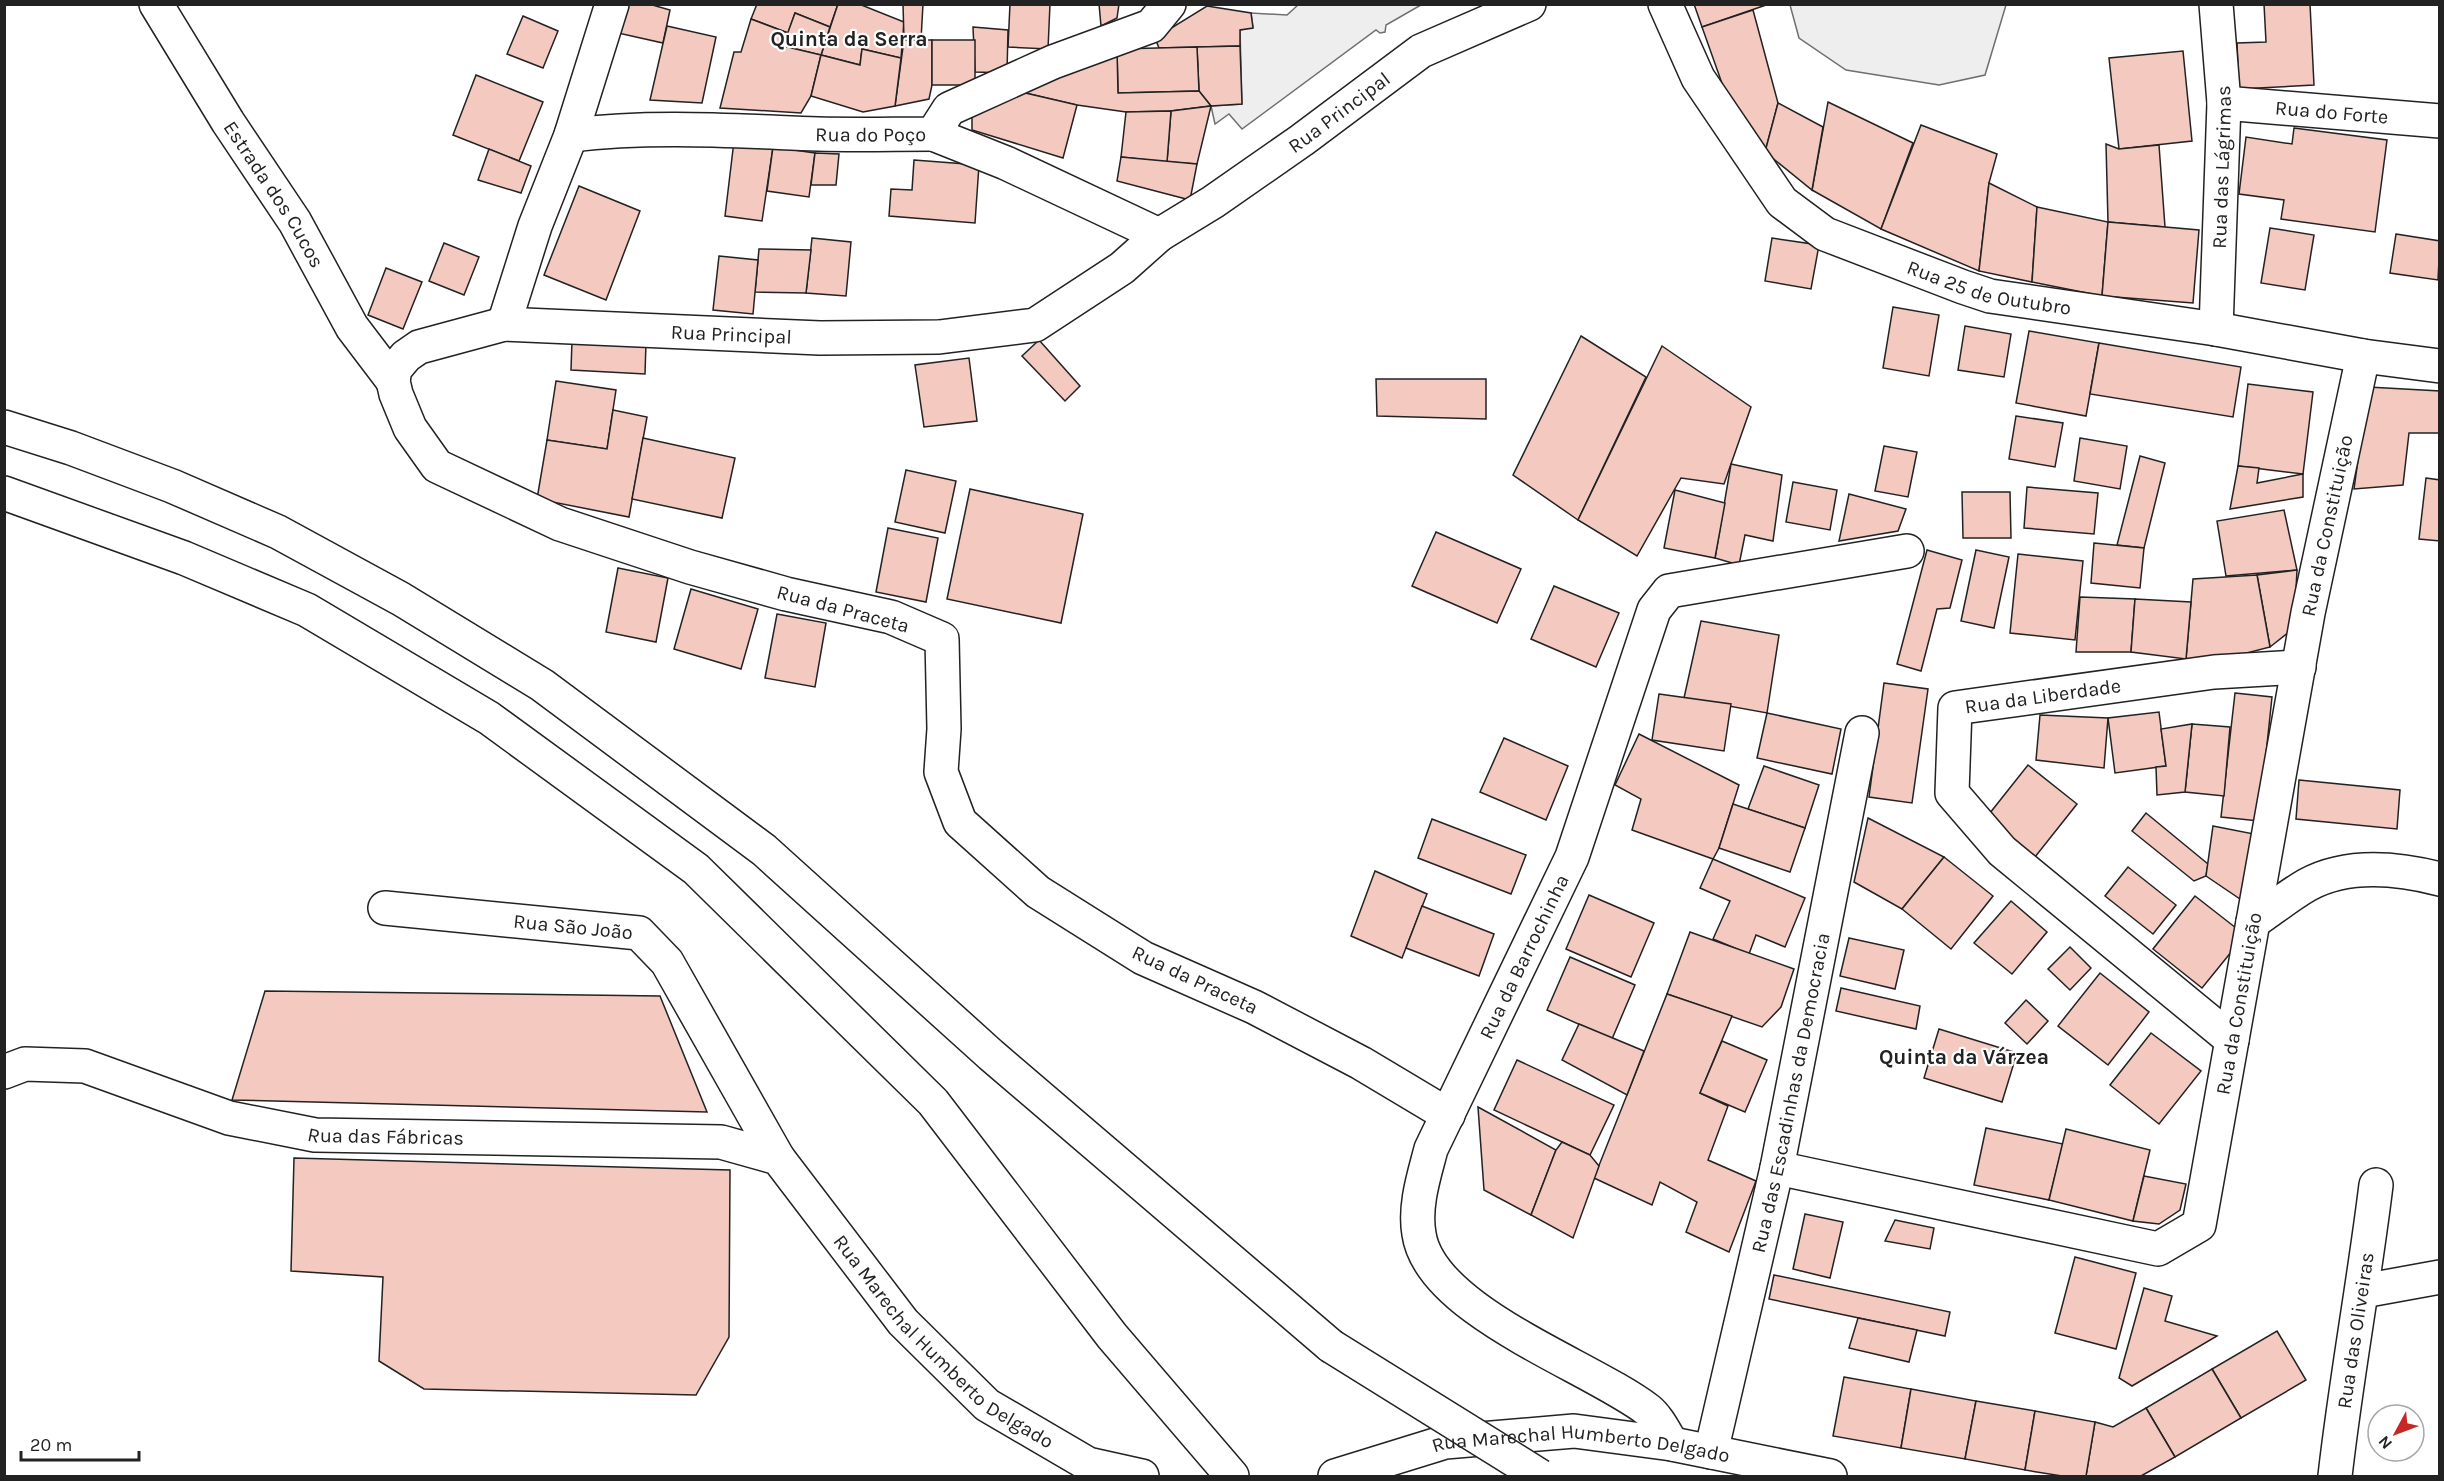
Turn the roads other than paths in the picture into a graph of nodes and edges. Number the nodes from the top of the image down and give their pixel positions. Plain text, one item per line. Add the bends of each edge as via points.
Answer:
1 (156, 4) edge
2 (612, 4) edge
3 (1529, 4) edge
4 (1665, 4) edge
5 (2216, 4) edge
6 (1167, 5) edge
7 (2224, 103) junction
8 (2439, 122) edge
9 (933, 134) junction
10 (571, 135) junction
11 (1159, 235) junction
12 (504, 324) junction
13 (2216, 329) junction
14 (2363, 356) junction
15 (2439, 366) edge
16 (393, 381) junction
17 (4, 427) edge
18 (4, 493) edge
19 (1907, 551) dead end
20 (2299, 667) junction
21 (1862, 733) dead end
22 (2439, 879) edge
23 (385, 908) dead end
24 (2253, 922) junction
25 (2232, 1040) junction
26 (4, 1072) edge
27 (1448, 1115) junction
28 (778, 1158) junction
29 (1778, 1168) junction
30 (2376, 1185) dead end
31 (2439, 1276) edge
32 (2363, 1291) junction
33 (1672, 1444) junction
34 (1711, 1452) junction
35 (1142, 1476) edge
36 (1232, 1476) edge
37 (1335, 1476) edge
38 (1540, 1476) edge
39 (1830, 1476) edge
40 (2335, 1476) edge

1 - 16 main road, Estrada dos Cucos via 295,222 352,327
2 - 10 main road
3 - 11 main road, Rua Principal via 1421,51 1214,202
4 - 13 main road, Rua 25 de Outubro via 1698,78 1782,202 1825,234 1990,296
5 - 7 main road, Rua das Lágrimas
6 - 9 main road, Rua do Poço via 1151,26 1053,62 950,109
7 - 8 main road, Rua do Forte
7 - 13 main road, Rua das Lágrimas
9 - 10 main road, Rua do Poço via 700,128
9 - 11 main road via 1006,163
10 - 12 main road via 535,226
11 - 12 main road, Rua Principal via 1122,268 1035,325 939,337 820,338
12 - 16 main road, Rua Principal via 419,347 395,369
13 - 14 main road, Rua 25 de Outubro
14 - 15 main road, Rua 25 de Outubro
14 - 20 main road, Rua da Constituição
16 - 27 main road, Rua da Praceta via 410,428 437,466 560,524 786,594 891,617 942,639 941,772 960,822 1038,892 1143,958 1254,1007 1361,1063
17 - 38 main road, bridge via 162,482 278,532 401,599 542,685 764,850 991,1055 1331,1346
18 - 36 main road via 184,558 307,610 489,718 696,869 933,1102 1113,1336
19 - 27 main road, Rua da Barrochinha via 1669,591 1654,610 1572,857
20 - 24 main road, Rua da Constituição
20 - 25 main road, Rua da Liberdade via 2214,672 1956,708 1952,793 2002,851
21 - 29 main road, Rua das Escadinhas da Democracia
22 - 24 main road via 2390,868 2330,876 2308,885
23 - 28 main road, Rua São João via 639,933 667,962
24 - 25 main road, Rua da Constituição
25 - 29 main road, Rua da Constituição via 2199,1225 2158,1249
26 - 28 main road, Rua das Fábricas via 25,1064 85,1066 228,1118 315,1135 721,1142
27 - 33 main road, Rua da Barrochinha via 1431,1149 1420,1193 1419,1234 1427,1259 1458,1295 1650,1412
28 - 35 main road, Rua Marechal Humberto Delgado via 903,1322 987,1405 1088,1464
29 - 34 main road, Rua das Escadinhas da Democracia
30 - 32 main road, Rua das Oliveiras
31 - 32 main road
32 - 40 main road, Rua das Oliveiras
33 - 34 main road, Rua Marechal Humberto Delgado
33 - 37 main road, Rua Marechal Humberto Delgado via 1574,1431 1445,1442
34 - 39 main road, Rua Marechal Humberto Delgado

